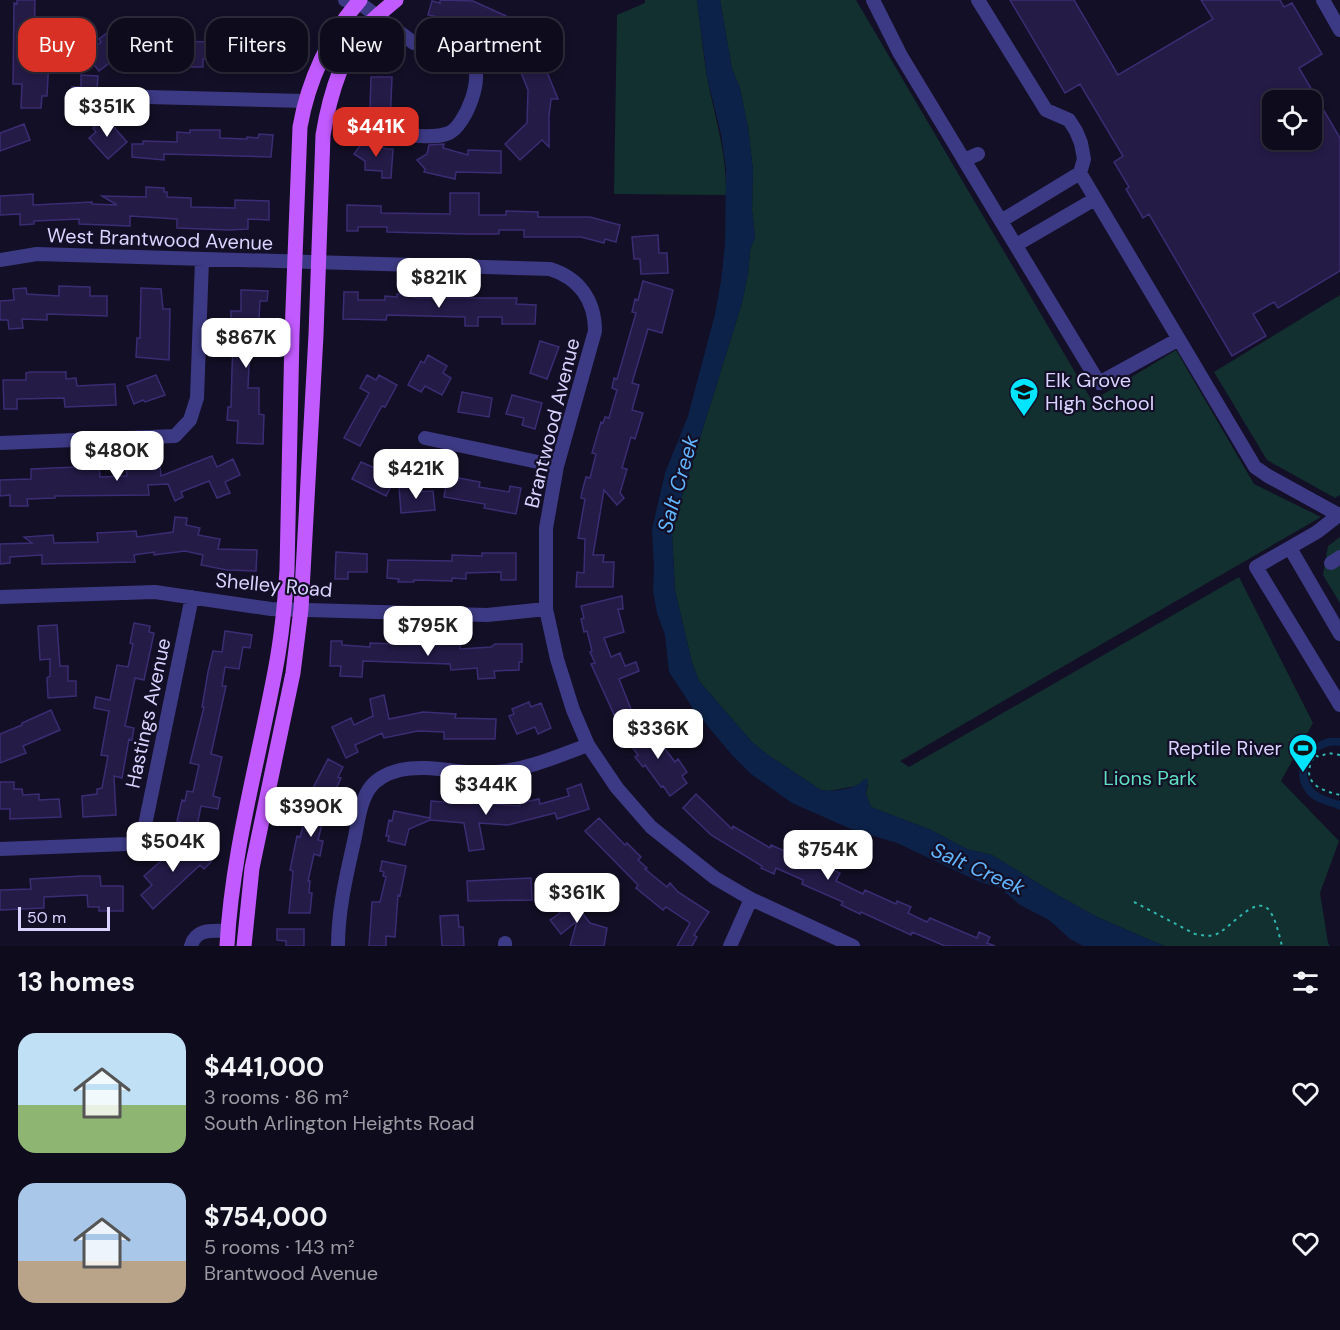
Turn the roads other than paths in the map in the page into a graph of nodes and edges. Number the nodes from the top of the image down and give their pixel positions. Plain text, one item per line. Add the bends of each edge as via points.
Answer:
1 (355, 0) edge
2 (396, 0) edge
3 (873, 0) edge
4 (978, 0) edge
5 (1323, 0) edge
6 (377, 16) junction
7 (1340, 30) edge
8 (147, 97) dead end
9 (305, 101) junction
10 (398, 135) dead end
11 (978, 154) dead end
12 (964, 160) junction
13 (1080, 173) junction
14 (1095, 199) junction
15 (1001, 221) junction
16 (1016, 245) junction
17 (0, 260) edge
18 (202, 260) junction
19 (294, 262) junction
20 (319, 262) junction
21 (1179, 339) junction
22 (425, 438) dead end
23 (0, 443) edge
24 (557, 466) junction
25 (1338, 520) edge
26 (1290, 548) junction
27 (0, 597) edge
28 (192, 597) junction
29 (285, 608) junction
30 (302, 609) junction
31 (546, 609) junction
32 (1340, 634) edge
33 (1340, 705) edge
34 (588, 745) junction
35 (0, 849) edge
36 (751, 899) junction
37 (228, 938) edge
38 (191, 946) edge
39 (244, 946) edge
40 (338, 946) edge
41 (730, 946) edge
42 (853, 946) edge

1 - 6 street
1 - 9 main road via 328,44
2 - 6 main road
3 - 12 street via 900,54
4 - 13 street via 1046,110 1069,120 1076,131 1084,159
5 - 7 street
6 - 10 street via 414,43 456,51 476,68 471,101 458,128 436,136
6 - 20 main road via 364,29 328,103 323,135
8 - 9 street
9 - 19 main road via 300,127
11 - 12 street
12 - 15 street
13 - 14 street
13 - 15 street
14 - 16 street
14 - 21 street
15 - 16 street
16 - 21 street via 1099,383
17 - 18 street, West Brantwood Avenue via 37,254
18 - 19 street, West Brantwood Avenue
18 - 23 street via 197,398 190,420 175,436
19 - 20 street, West Brantwood Avenue
19 - 29 main road
20 - 24 street, Brantwood Avenue via 550,269 574,281 590,302 595,331
20 - 30 main road
21 - 25 street via 1255,467
22 - 24 street
24 - 31 street, Brantwood Avenue via 546,528
25 - 26 street
26 - 32 street
26 - 33 street via 1257,567
27 - 28 street, Shelley Road via 155,592
28 - 29 street, Shelley Road via 250,607
28 - 35 street, Hastings Avenue via 140,838 128,844
29 - 30 street, Shelley Road
29 - 37 main road via 235,870
30 - 31 street, Shelley Road via 488,615
30 - 39 main road via 293,673 252,868
31 - 34 street, Brantwood Avenue via 557,659
34 - 36 street, Brantwood Avenue via 617,788 651,827 715,878
34 - 40 street via 522,769 493,773 412,769 393,772 377,781 362,806 342,897
36 - 41 street
36 - 42 street, Brantwood Avenue
37 - 38 street via 202,932

